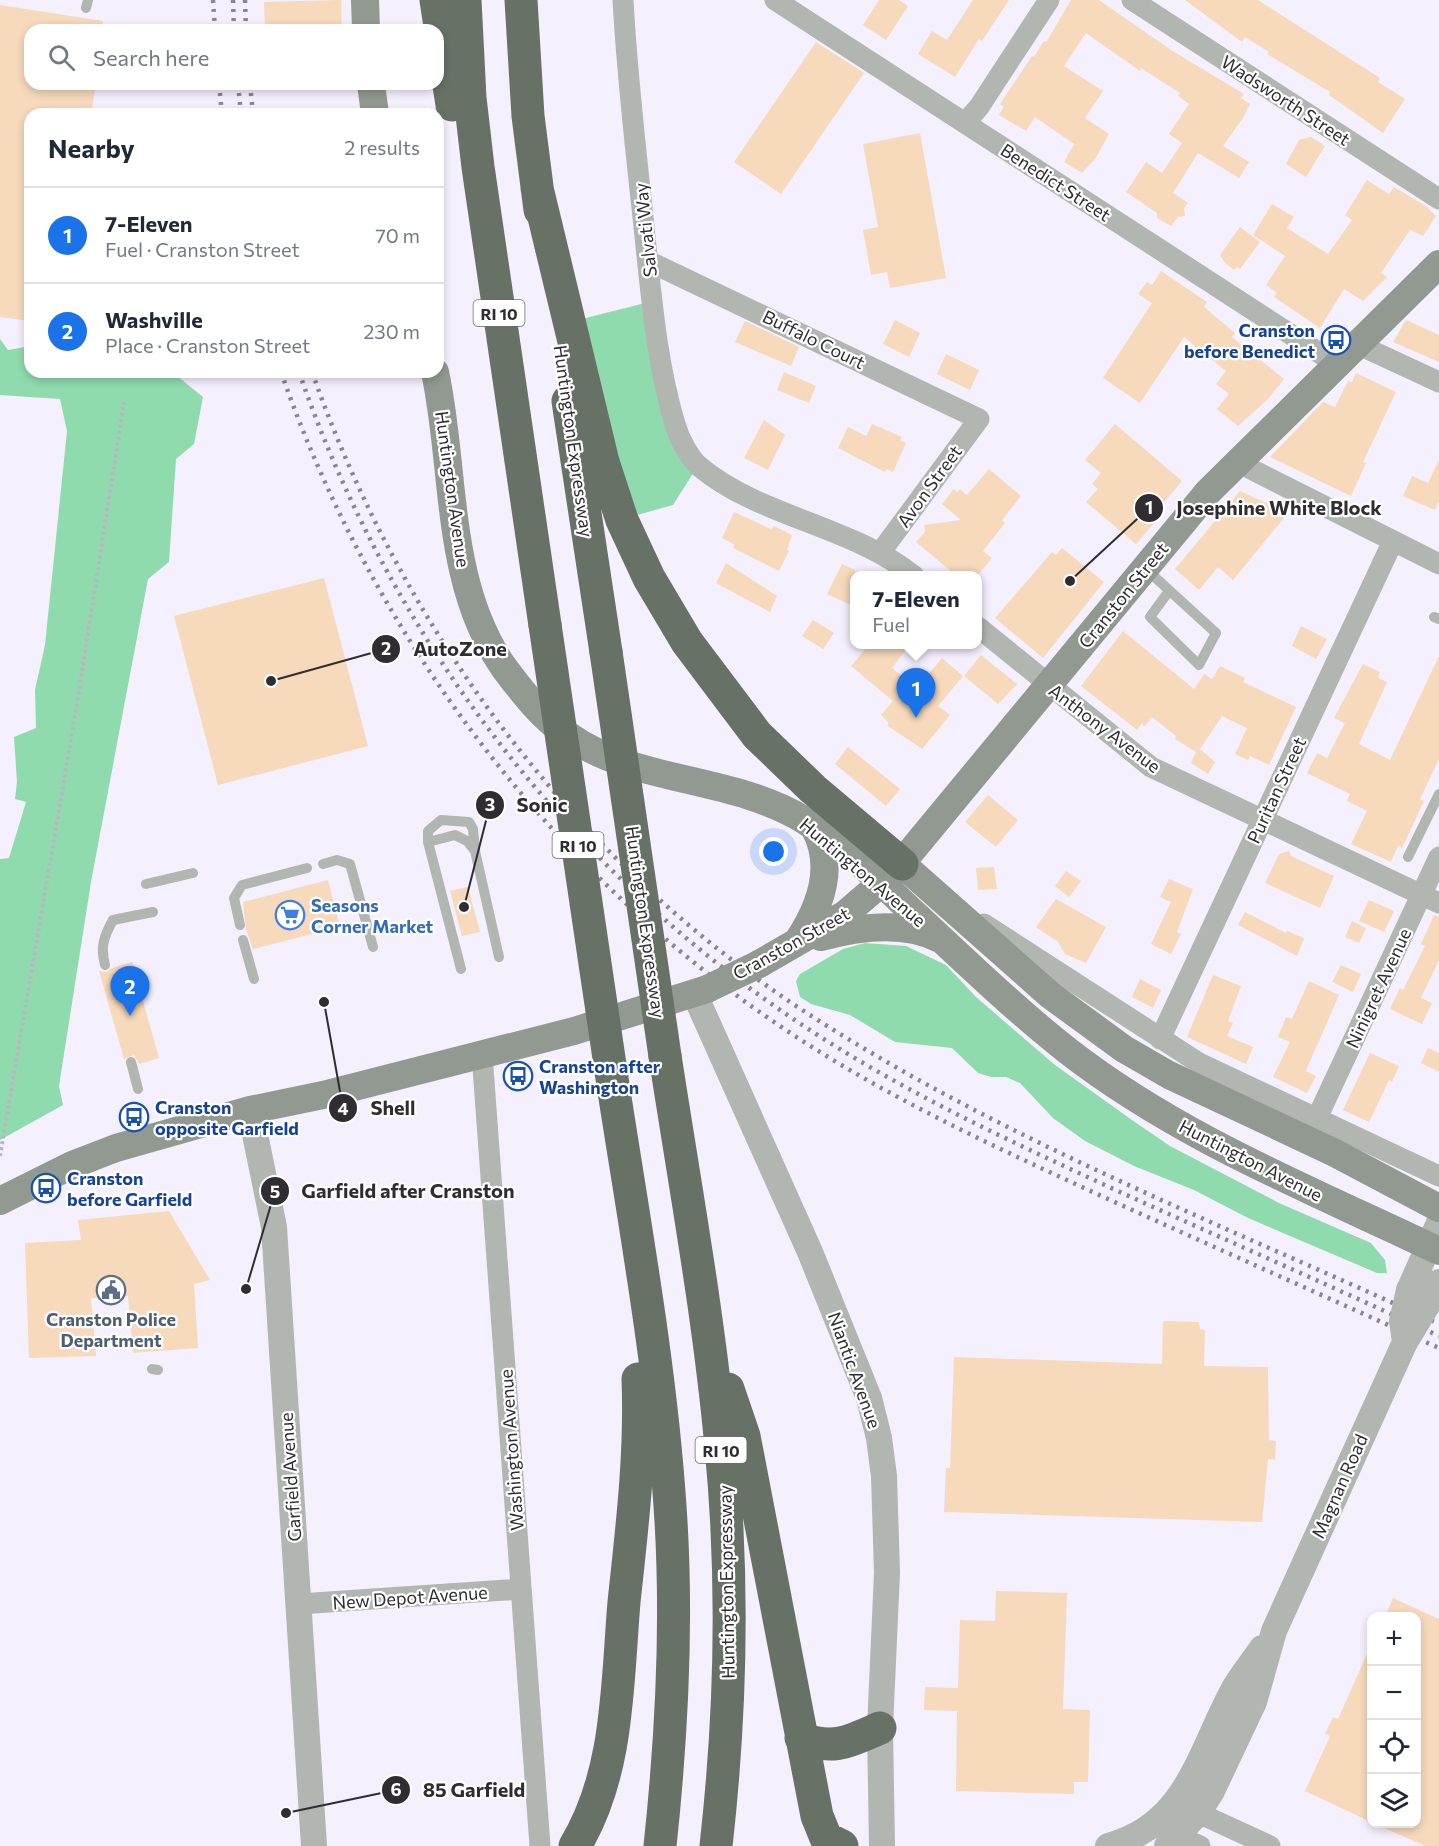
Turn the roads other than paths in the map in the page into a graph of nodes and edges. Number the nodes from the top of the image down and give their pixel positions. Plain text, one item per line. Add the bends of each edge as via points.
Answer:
1 (364, 0) edge
2 (436, 0) edge
3 (465, 0) edge
4 (521, 0) edge
5 (526, 0) edge
6 (623, 0) edge
7 (775, 0) edge
8 (1049, 0) edge
9 (1132, 0) edge
10 (366, 24) edge
11 (440, 24) edge
12 (522, 47) junction
13 (444, 50) edge
14 (372, 90) edge
15 (374, 108) edge
16 (965, 123) junction
17 (537, 188) junction
18 (1439, 199) edge
19 (648, 261) junction
20 (1439, 264) edge
21 (1357, 344) junction
22 (1338, 365) junction
23 (436, 378) edge
24 (1439, 382) edge
25 (978, 419) joint
26 (518, 444) junction
27 (1237, 462) junction
28 (1393, 541) junction
29 (880, 553) junction
30 (1439, 564) edge
31 (1145, 568) junction
32 (907, 571) edge
33 (1170, 591) junction
34 (982, 630) edge
35 (1049, 685) junction
36 (1439, 794) edge
37 (1435, 813) edge
38 (1262, 820) junction
39 (814, 827) junction
40 (428, 842) junction
41 (475, 851) junction
42 (1408, 857) dead end
43 (1439, 857) edge
44 (323, 864) dead end
45 (307, 868) dead end
46 (193, 873) dead end
47 (892, 874) junction
48 (146, 884) dead end
49 (941, 897) junction
50 (1430, 899) edge
51 (153, 912) dead end
52 (240, 925) dead end
53 (243, 940) dead end
54 (944, 941) junction
55 (795, 944) junction
56 (372, 947) dead end
57 (499, 957) dead end
58 (105, 964) dead end
59 (461, 969) dead end
60 (254, 979) dead end
61 (701, 992) junction
62 (1160, 1039) junction
63 (482, 1054) junction
64 (131, 1062) dead end
65 (138, 1089) dead end
66 (250, 1110) junction
67 (1317, 1118) junction
68 (625, 1162) junction
69 (1439, 1176) edge
70 (0, 1202) edge
71 (1439, 1208) edge
72 (1436, 1240) edge
73 (1430, 1292) edge
74 (707, 1325) junction
75 (520, 1589) junction
76 (299, 1604) junction
77 (880, 1728) junction
78 (801, 1738) junction
79 (1187, 1808) junction
80 (1166, 1836) edge
81 (314, 1846) edge
82 (540, 1846) edge
83 (574, 1846) edge
84 (660, 1846) edge
85 (716, 1846) edge
86 (842, 1846) edge
87 (882, 1846) edge
88 (1108, 1846) edge
89 (1200, 1846) edge
90 (1270, 1846) edge

1 - 10 main road
2 - 11 highway
3 - 26 highway, RI 10 via 478,167
4 - 12 highway, Huntington Expressway / RI 10
5 - 12 highway
6 - 19 street, Salvati Way
7 - 16 street, Benedict Street
8 - 16 street via 979,108
9 - 18 street, Wadsworth Street
12 - 17 highway, Huntington Expressway / RI 10
13 - 26 highway
14 - 15 main road
16 - 22 street, Benedict Street
17 - 47 highway via 603,462 622,520 649,578 687,642 757,735
17 - 74 highway, Huntington Expressway / RI 10, bridge
19 - 25 street, Buffalo Court
19 - 29 street, Salvati Way via 658,347 675,426 697,465 724,486
20 - 21 main road, Cranston Street
21 - 22 main road, Cranston Street
21 - 24 street
22 - 27 main road, Cranston Street
23 - 39 main road, Huntington Avenue via 455,526 470,595 496,655 526,695 568,736 597,752 736,791 781,808
25 - 29 street, Avon Street
26 - 68 highway, RI 10, bridge
27 - 28 street
27 - 31 main road, Cranston Street
28 - 30 street
28 - 38 street, Puritan Street
29 - 32 street
31 - 33 lane
31 - 35 main road, Cranston Street
33 - 33 lane via 1150,617 1199,665 1216,633
34 - 35 street, Anthony Avenue
35 - 38 street, Anthony Avenue via 1151,767
35 - 47 main road, Cranston Street
36 - 37 lane
37 - 42 lane
38 - 50 street, Anthony Avenue
38 - 62 street, Puritan Street
39 - 47 main road, Huntington Avenue
39 - 55 main road via 823,848 825,878 814,913
40 - 41 lane via 455,835
40 - 41 lane via 428,831 434,824 462,820 473,829
40 - 59 lane
41 - 57 lane
43 - 50 street, Ninigret Avenue
44 - 56 lane via 337,860 350,864
45 - 52 lane via 242,885 234,898
46 - 48 lane
47 - 49 main road, Huntington Avenue
47 - 54 main road, Huntington Avenue
47 - 55 main road, Cranston Street via 844,915
49 - 62 street, Huntington Avenue
49 - 71 main road, Huntington Avenue via 1042,988 1124,1049 1168,1075 1328,1150
50 - 67 street, Ninigret Avenue
51 - 58 lane via 113,920 104,935
53 - 60 lane
54 - 55 main road via 916,931 889,928 844,932
54 - 72 main road, Huntington Avenue via 1064,1048 1132,1096 1218,1147
55 - 61 main road, Cranston Street, bridge
61 - 63 main road, Cranston Street
61 - 77 street, Niantic Avenue via 866,1389 877,1428 884,1476 887,1573
62 - 67 street, Huntington Avenue via 1214,1070
63 - 66 main road, Cranston Street
63 - 75 street, Washington Avenue
64 - 65 lane
66 - 70 main road, Cranston Street via 116,1148 72,1165
66 - 76 street, Garfield Avenue via 274,1227
67 - 69 street, Huntington Avenue
68 - 83 highway via 638,1373 636,1476 611,1744 603,1784
68 - 84 highway, RI 10 via 670,1507 671,1715
72 - 73 street, Magnan Road
73 - 79 street, Magnan Road, bridge via 1402,1321 1405,1342 1274,1630 1232,1691
74 - 78 highway via 744,1436
74 - 85 highway, Huntington Expressway / RI 10 via 721,1448 729,1592 727,1732
75 - 76 street, New Depot Avenue
75 - 82 street, Washington Avenue
76 - 81 street, Garfield Avenue
77 - 78 highway via 838,1744 821,1745
77 - 87 street, Niantic Avenue
78 - 86 highway via 822,1832
79 - 80 street, Magnan Road
79 - 90 street
80 - 88 street, Magnan Road
80 - 89 street

